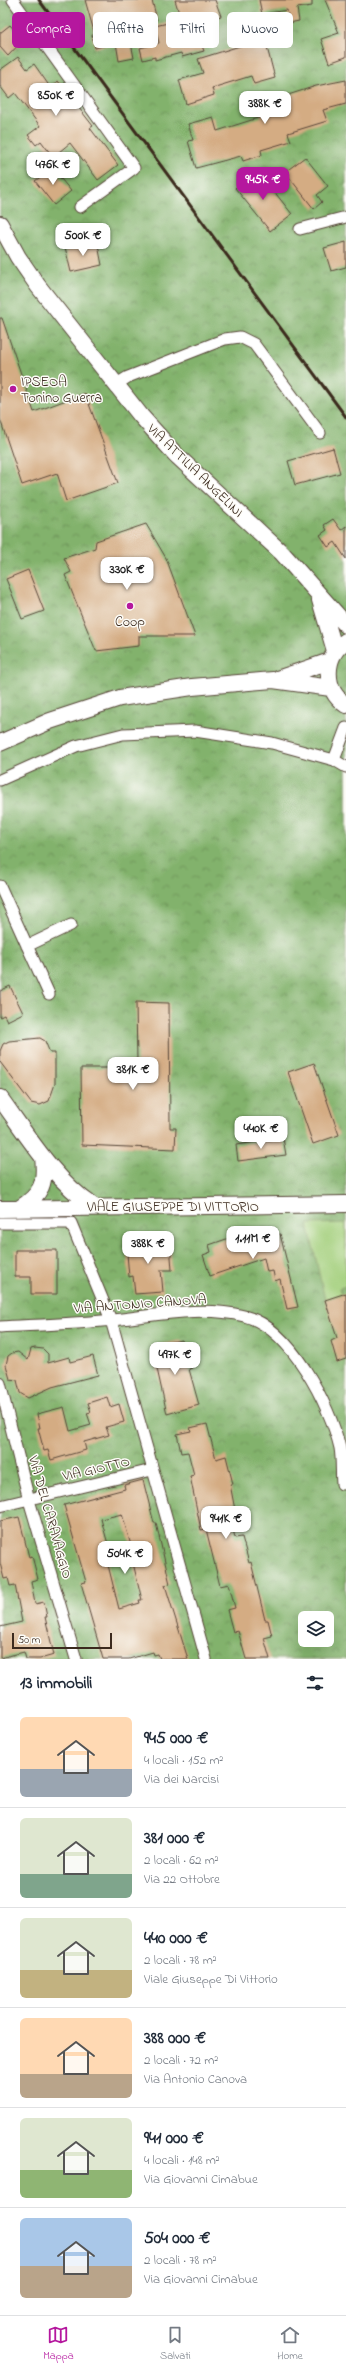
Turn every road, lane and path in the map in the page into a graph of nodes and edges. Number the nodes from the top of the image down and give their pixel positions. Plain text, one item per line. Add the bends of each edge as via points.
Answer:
1 (13, 0) edge
2 (80, 207) dead end
3 (346, 217) edge
4 (0, 224) edge
5 (300, 229) dead end
6 (115, 385) junction
7 (320, 432) dead end
8 (316, 591) junction
9 (346, 624) edge
10 (337, 651) edge
11 (273, 680) junction
12 (331, 688) junction
13 (346, 705) edge
14 (346, 728) edge
15 (0, 743) edge
16 (334, 760) junction
17 (346, 767) edge
18 (0, 780) edge
19 (0, 886) edge
20 (71, 925) dead end
21 (27, 946) junction
22 (49, 994) dead end
23 (0, 1098) edge
24 (43, 1157) junction
25 (346, 1204) edge
26 (92, 1206) junction
27 (20, 1208) junction
28 (0, 1209) edge
29 (0, 1223) edge
30 (111, 1320) junction
31 (0, 1327) edge
32 (0, 1383) edge
33 (152, 1470) junction
34 (342, 1484) dead end
35 (29, 1500) junction
36 (0, 1506) edge
37 (76, 1659) edge
38 (206, 1659) edge

1 - 2 street via 134,168
3 - 5 street
4 - 6 street, VIA ATTILIA ANGELINI via 38,286
6 - 7 street via 128,377 225,339 240,337 254,344
6 - 8 street, VIA ATTILIA ANGELINI via 176,455 282,553
8 - 9 street, VIA ATTILIA ANGELINI
8 - 10 street, VIA ATTILIA ANGELINI
10 - 11 street
10 - 12 street, VIA ATTILIA ANGELINI via 328,675
11 - 12 street
11 - 15 street via 192,687 120,698 50,721
12 - 13 street
14 - 16 street
16 - 17 street
16 - 18 street via 272,743 195,731 123,734 76,746
19 - 21 street
20 - 21 street
21 - 22 street
23 - 24 street
24 - 26 street via 81,1198
24 - 27 street via 45,1175 40,1191
25 - 26 street, VIALE GIUSEPPE DI VITTORIO
26 - 27 street, VIALE GIUSEPPE DI VITTORIO
27 - 28 street, VIALE GIUSEPPE DI VITTORIO
29 - 30 street, VIALE GIUSEPPE DI VITTORIO via 71,1223
30 - 31 street, VIA ANTONIO CANOVA
30 - 33 street
30 - 34 street, VIA ANTONIO CANOVA via 177,1312 220,1312 245,1316 264,1325 291,1352 318,1392 340,1449
32 - 35 street, VIA DEL CARAVAGGIO
33 - 35 street, VIA GIOTTO
33 - 38 street
35 - 36 street, VIA GIOTTO
35 - 37 street, VIA DEL CARAVAGGIO

